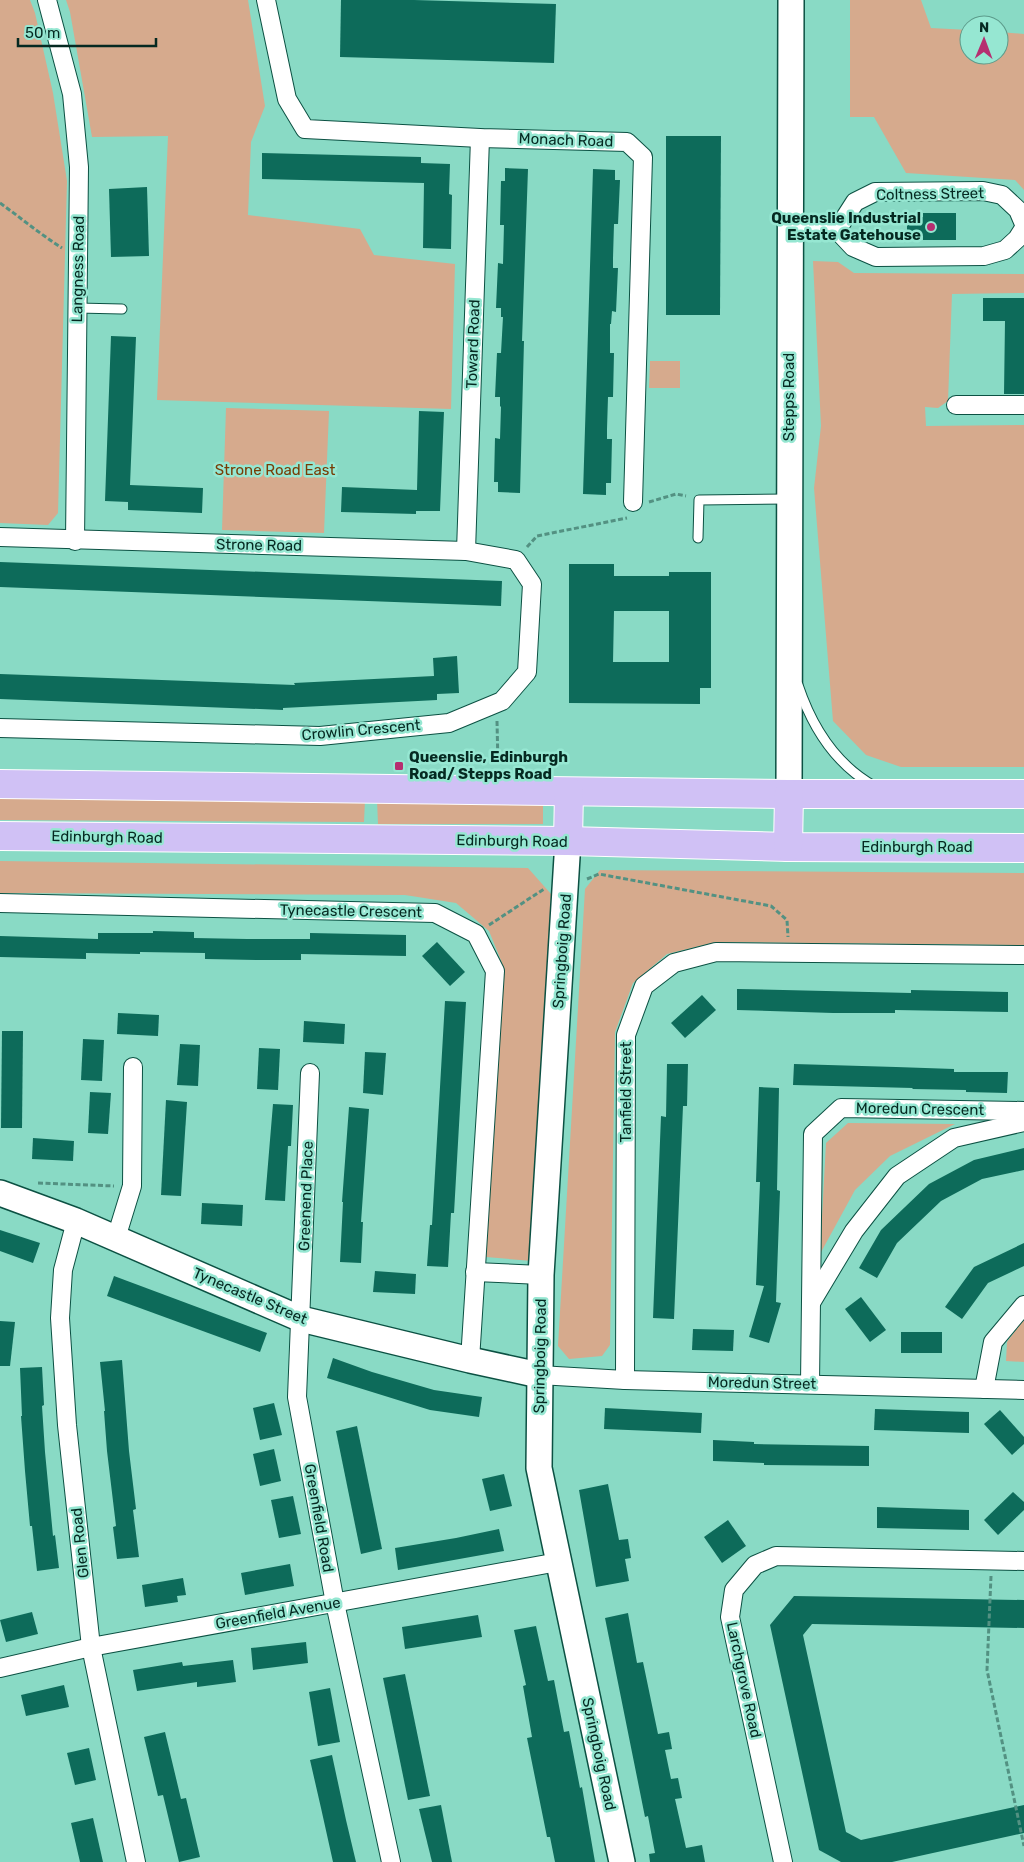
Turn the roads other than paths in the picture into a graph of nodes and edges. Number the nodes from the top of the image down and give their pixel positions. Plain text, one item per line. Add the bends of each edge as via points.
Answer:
1 (47, 0) edge
2 (266, 0) edge
3 (791, 0) edge
4 (480, 138) junction
5 (1024, 224) edge
6 (1024, 228) edge
7 (789, 229) junction
8 (836, 230) junction
9 (77, 308) junction
10 (122, 309) dead end
11 (956, 405) dead end
12 (1024, 405) edge
13 (790, 499) junction
14 (633, 502) road end
15 (0, 537) edge
16 (698, 538) dead end
17 (75, 541) junction
18 (466, 551) junction
19 (516, 560) joint
20 (789, 659) junction
21 (0, 728) edge
22 (0, 784) edge
23 (569, 792) junction
24 (789, 794) junction
25 (888, 794) junction
26 (1024, 794) edge
27 (0, 836) edge
28 (568, 842) junction
29 (788, 847) junction
30 (1024, 848) edge
31 (0, 904) edge
32 (1024, 954) edge
33 (133, 1067) dead end
34 (310, 1073) dead end
35 (1024, 1111) edge
36 (1024, 1122) edge
37 (0, 1193) edge
38 (76, 1221) junction
39 (116, 1238) junction
40 (475, 1272) junction
41 (541, 1275) junction
42 (811, 1302) junction
43 (1024, 1305) edge
44 (301, 1319) junction
45 (470, 1360) junction
46 (539, 1375) junction
47 (625, 1380) junction
48 (810, 1384) junction
49 (984, 1389) junction
50 (1024, 1390) edge
51 (1024, 1561) edge
52 (558, 1562) junction
53 (335, 1602) junction
54 (91, 1647) junction
55 (0, 1668) edge
56 (136, 1862) edge
57 (391, 1862) edge
58 (622, 1862) edge
59 (783, 1862) edge

1 - 9 street, Langness Road via 72,94 79,167
2 - 4 street, Monach Road via 287,99 305,129
3 - 7 main road, Stepps Road
4 - 14 street, Monach Road via 626,142 643,157
4 - 18 street, Toward Road
5 - 8 street, Coltness Street via 1018,210 1002,195 983,191 875,192 855,202
6 - 8 street via 1006,250 984,256 876,257 853,247
7 - 8 street
7 - 13 main road, Stepps Road
9 - 10 lane
9 - 17 street, Langness Road
11 - 12 street
13 - 16 lane via 699,500
13 - 20 main road, Stepps Road
15 - 17 street, Strone Road
17 - 18 street, Strone Road
18 - 19 street, Strone Road
19 - 21 street, Crowlin Crescent via 532,584 527,672 502,701 449,723 320,736
20 - 24 main road, Stepps Road
20 - 25 lane via 811,719 824,742 844,765
22 - 23 main road
23 - 24 main road
23 - 28 main road
24 - 25 main road
24 - 29 main road
25 - 26 main road
27 - 28 main road, Edinburgh Road
28 - 29 main road, Edinburgh Road
28 - 41 main road, Springboig Road
29 - 30 main road, Edinburgh Road
31 - 40 street, Tynecastle Crescent via 435,913 476,934 496,971
32 - 47 street, Tanfield Street via 716,952 674,963 644,986 626,1034
33 - 39 street via 132,1186
34 - 44 street, Greenend Place
35 - 42 street, Moredun Crescent via 841,1108 834,1114 813,1134
36 - 42 street, Moredun Crescent via 954,1138 897,1176 854,1230
37 - 38 main road, Tynecastle Street
38 - 39 main road, Tynecastle Street
38 - 54 street, Glen Road via 63,1270 60,1318 67,1425
39 - 44 main road, Tynecastle Street
40 - 41 street
40 - 45 street
41 - 46 main road, Springboig Road
42 - 48 street, Moredun Crescent
43 - 49 street via 993,1342
44 - 45 main road, Tynecastle Street
44 - 53 street, Greenfield Road via 297,1397
45 - 46 main road, Tynecastle Street
46 - 47 street, Moredun Street
46 - 52 main road, Springboig Road via 538,1468
47 - 48 street, Moredun Street
48 - 49 street, Moredun Street
49 - 50 street, Moredun Street
51 - 59 street, Larchgrove Road via 776,1556 755,1565 734,1590 730,1617
52 - 53 street, Greenfield Avenue
52 - 58 main road, Springboig Road
53 - 54 street, Greenfield Avenue
53 - 57 street, Greenfield Road
54 - 55 street, Greenfield Avenue
54 - 56 street, Glen Road

